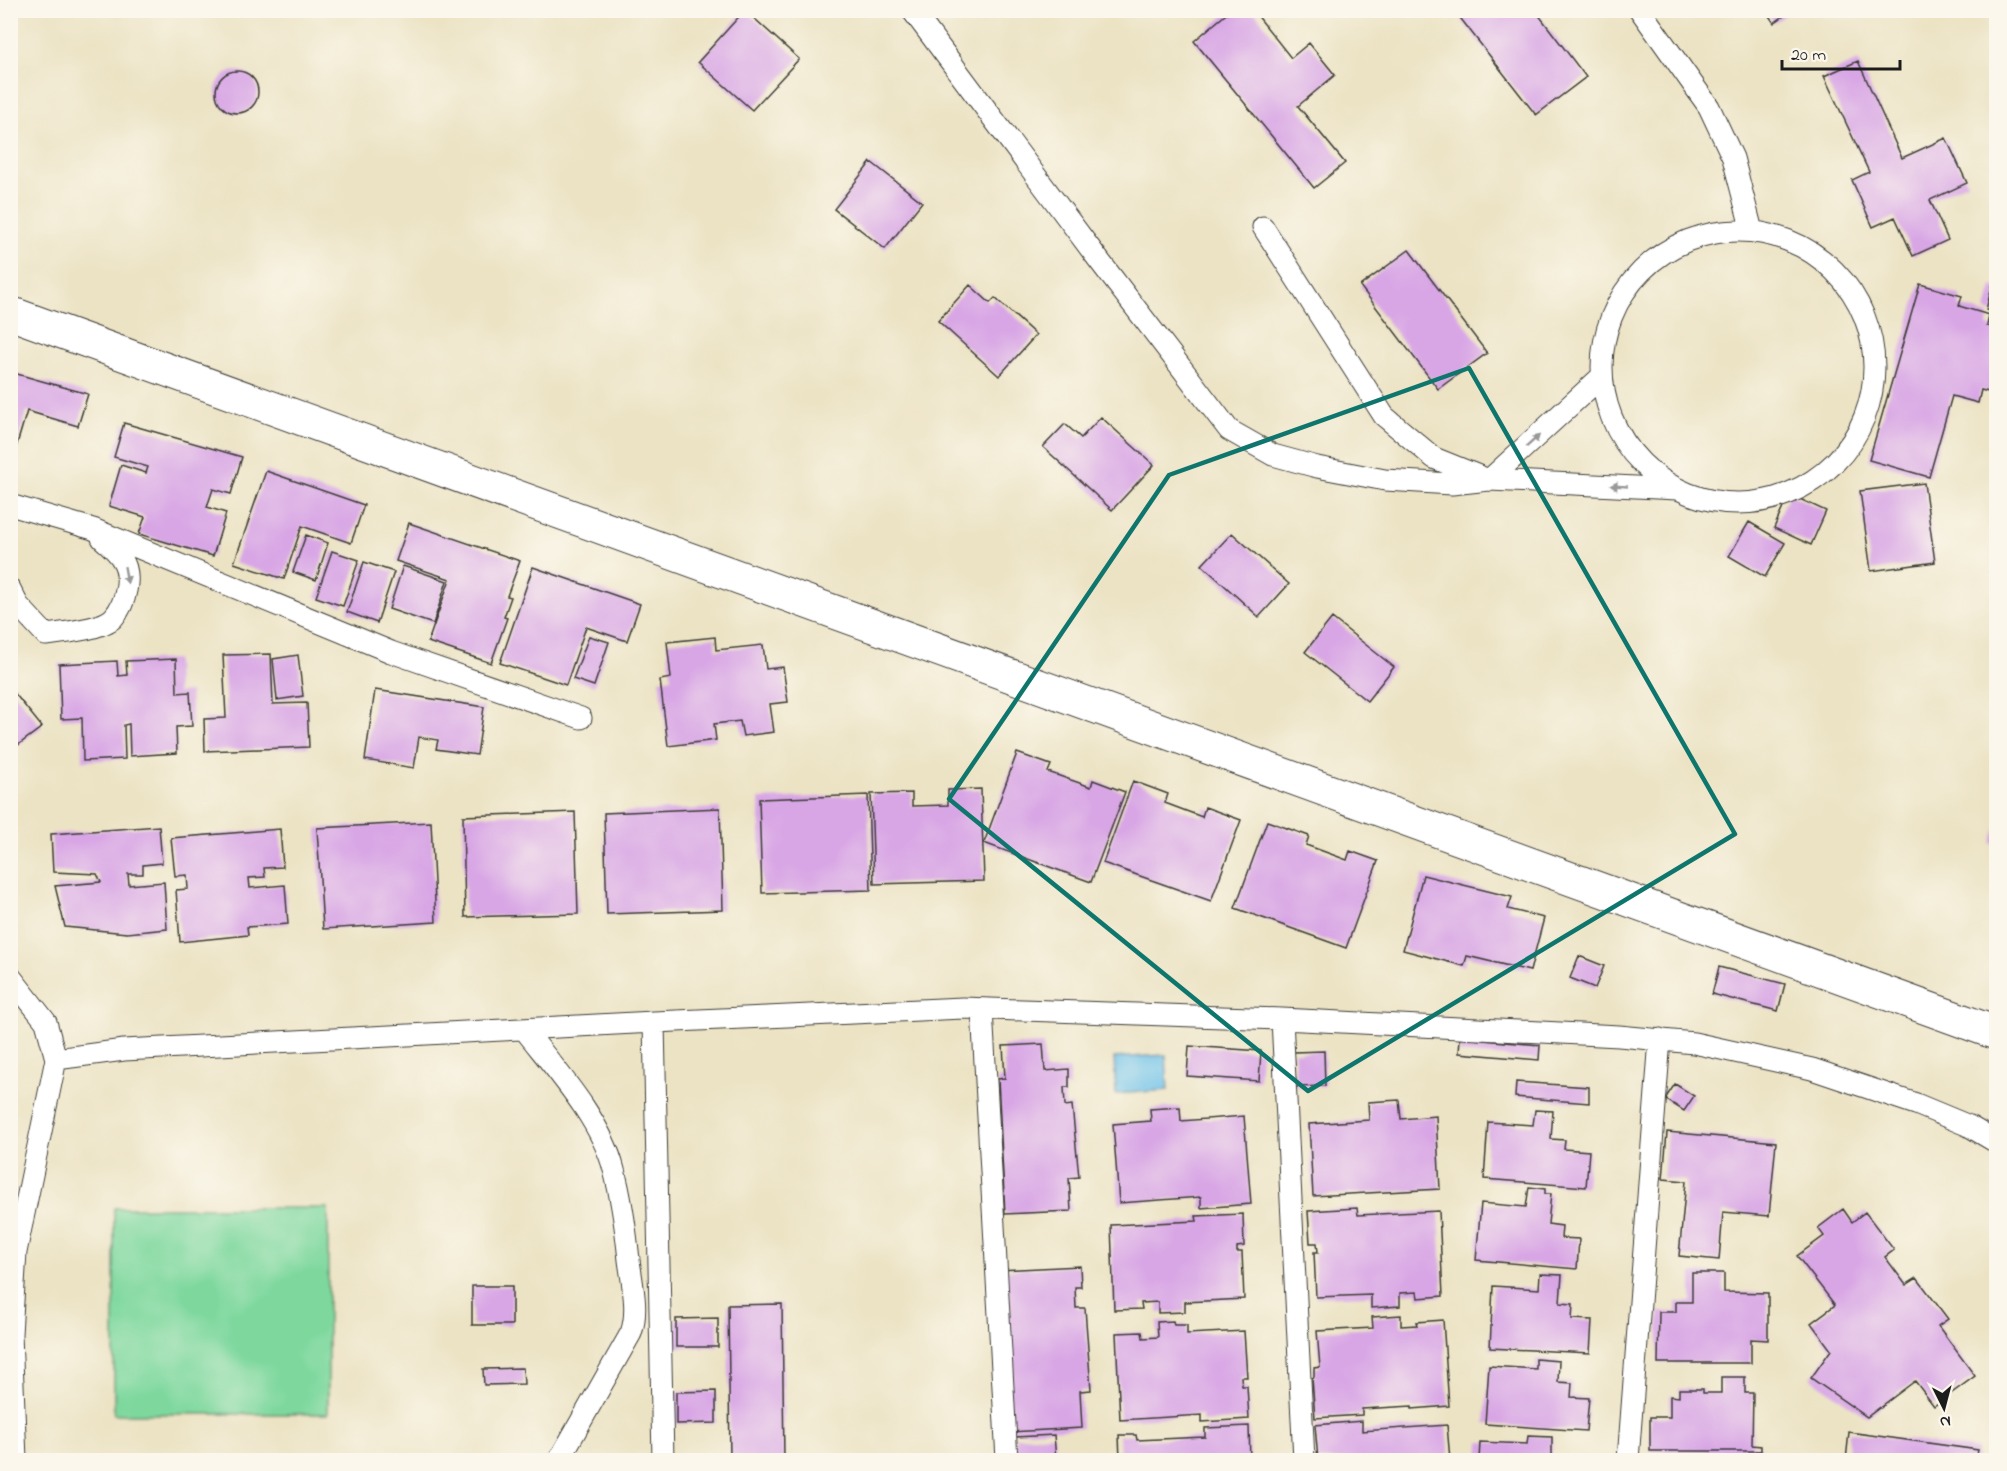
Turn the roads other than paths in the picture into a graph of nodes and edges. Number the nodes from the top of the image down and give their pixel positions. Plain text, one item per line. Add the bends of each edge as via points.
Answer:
1 (912, 10) edge
2 (1640, 10) edge
3 (1263, 227) dead end
4 (1752, 231) junction
5 (10, 313) edge
6 (1601, 377) junction
7 (1489, 480) junction
8 (1677, 489) junction
9 (10, 505) edge
10 (93, 529) junction
11 (10, 589) edge
12 (581, 718) dead end
13 (10, 976) edge
14 (982, 1008) junction
15 (1282, 1019) junction
16 (654, 1022) junction
17 (524, 1029) junction
18 (1996, 1033) edge
19 (1660, 1039) junction
20 (56, 1059) junction
21 (1996, 1142) edge
22 (16, 1461) edge
23 (559, 1461) edge
24 (663, 1461) edge
25 (1007, 1461) edge
26 (1304, 1461) edge
27 (1628, 1461) edge

1 - 7 lane via 1229,430 1272,455 1317,468 1385,480 1452,484
2 - 4 lane via 1709,107 1733,158
3 - 7 lane via 1384,416 1434,458
4 - 6 lane via 1704,235 1661,254 1627,287 1606,329
4 - 8 lane via 1794,243 1830,267 1858,300 1872,340 1874,384 1862,425 1837,461 1803,487 1762,501 1718,502
5 - 18 street
7 -> 6 lane
6 - 8 lane via 1612,423 1638,462
8 -> 7 lane
9 - 10 lane
10 -> 11 lane via 123,559 129,581 112,619 81,631 46,635 18,605
10 - 12 lane via 391,651
13 - 20 lane via 46,1022
14 - 15 lane
14 - 16 lane
14 - 25 lane
15 - 19 lane
15 - 26 lane
16 - 17 lane
16 - 24 lane
17 - 20 lane via 135,1050
17 - 23 lane via 569,1086 604,1143 614,1169 633,1287 635,1318 631,1333
19 - 21 lane via 1812,1069 1916,1104
19 - 27 lane
20 - 22 lane via 16,1252 11,1334

